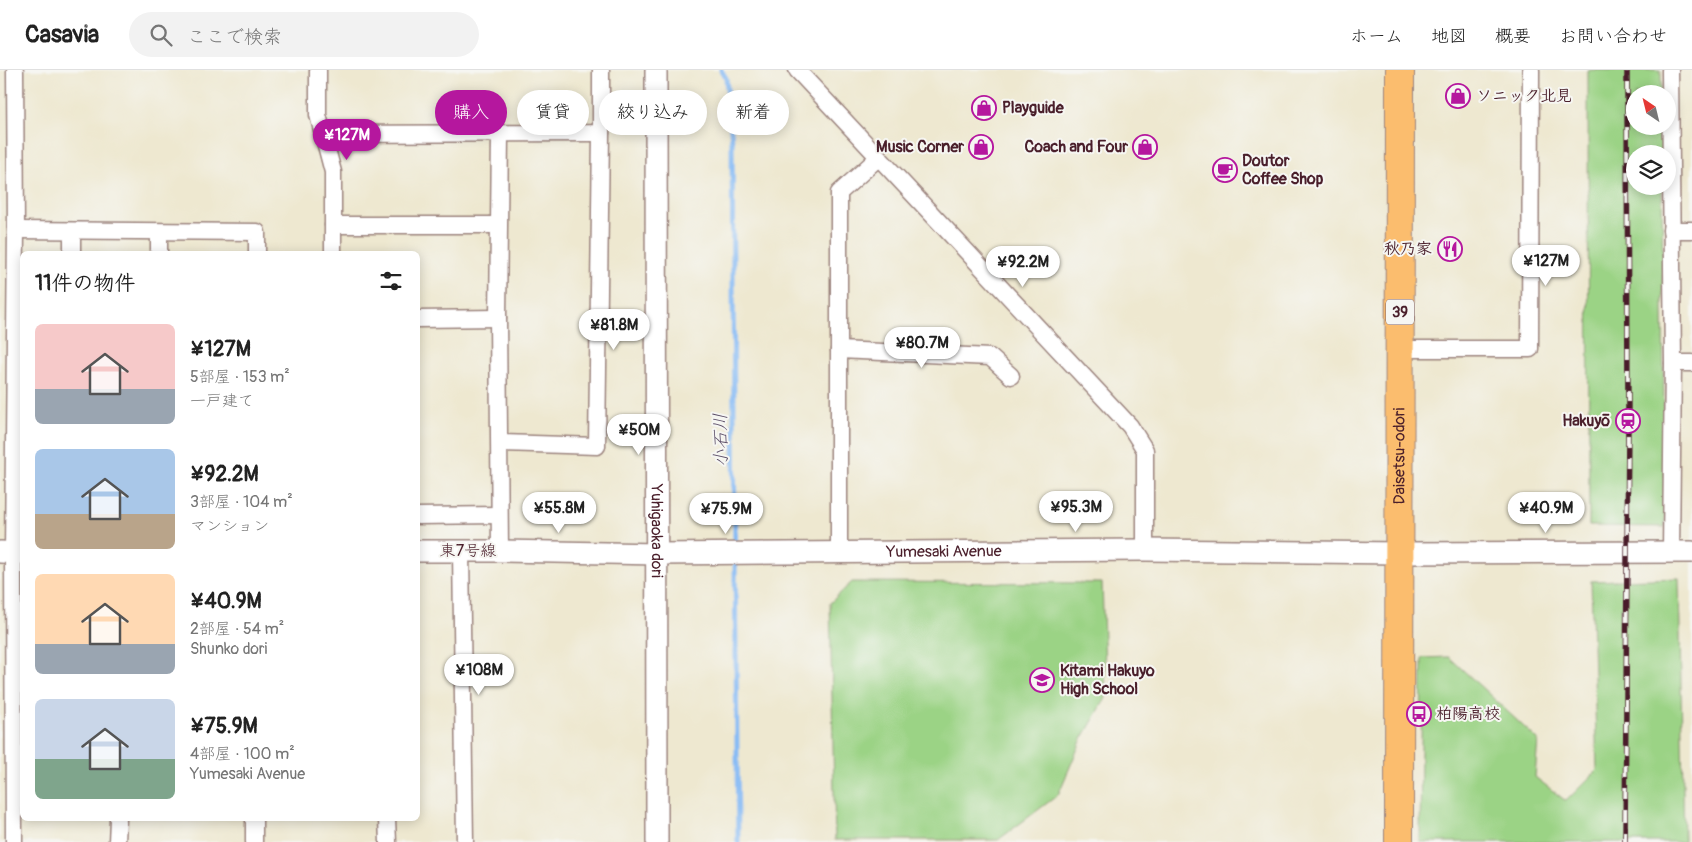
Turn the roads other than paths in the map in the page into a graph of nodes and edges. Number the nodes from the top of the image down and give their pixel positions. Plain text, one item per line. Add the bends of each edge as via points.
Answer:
1 (14, 70) edge
2 (318, 70) edge
3 (601, 70) edge
4 (656, 70) edge
5 (797, 70) edge
6 (1400, 70) edge
7 (1531, 70) edge
8 (1670, 70) edge
9 (601, 90) edge
10 (7, 106) edge
11 (599, 133) edge
12 (324, 134) junction
13 (435, 134) edge
14 (507, 134) edge
15 (500, 135) edge
16 (601, 135) edge
17 (879, 157) junction
18 (333, 225) junction
19 (498, 225) junction
20 (16, 230) junction
21 (1670, 230) junction
22 (1692, 230) edge
23 (72, 231) junction
24 (159, 232) junction
25 (72, 251) edge
26 (159, 251) edge
27 (257, 251) edge
28 (333, 251) edge
29 (420, 318) edge
30 (498, 318) junction
31 (1400, 349) junction
32 (839, 350) junction
33 (1673, 363) junction
34 (1692, 363) edge
35 (1011, 376) dead end
36 (500, 443) junction
37 (499, 515) junction
38 (420, 516) edge
39 (1145, 550) junction
40 (420, 551) edge
41 (461, 551) junction
42 (500, 551) junction
43 (12, 552) edge
44 (839, 552) junction
45 (1681, 552) edge
46 (699, 553) joint
47 (1400, 553) junction
48 (658, 554) junction
49 (118, 821) edge
50 (254, 821) edge
51 (388, 821) edge
52 (14, 842) edge
53 (117, 842) edge
54 (254, 842) edge
55 (388, 842) edge
56 (465, 842) edge
57 (657, 842) edge
58 (1399, 842) edge

1 - 10 street
2 - 12 street via 318,115
3 - 9 street
4 - 48 street, Yuhigaoka dori
5 - 17 street
6 - 31 highway, Daisetsu-odori / 39
7 - 31 street via 1530,349
8 - 21 street
10 - 20 street
11 - 14 street
12 - 13 street
12 - 18 street via 333,172
15 - 19 street
16 - 36 street via 597,446
17 - 32 street via 839,193
17 - 39 street via 1130,426 1145,450
18 - 19 street
18 - 28 street
19 - 30 street
20 - 23 street
20 - 43 street
21 - 22 street
21 - 33 street
23 - 24 street
23 - 25 street
24 - 26 street
24 - 27 street via 257,232
29 - 30 street
30 - 36 street
31 - 47 highway, Daisetsu-odori / 39
32 - 35 street via 990,357
32 - 44 street
33 - 34 street
33 - 45 street
36 - 37 street
37 - 38 street
37 - 42 street
39 - 44 street, Yumesaki Avenue
39 - 47 street, Yumesaki Avenue
40 - 41 street, 東7号線
41 - 42 street, 東7号線
41 - 56 street
42 - 48 street, 東7号線
43 - 52 street
44 - 46 street, Yumesaki Avenue
45 - 47 street, Yumesaki Avenue
46 - 48 street, 東7号線
47 - 58 highway, Daisetsu-odori / 39
48 - 57 street, Yuhigaoka dori
49 - 53 street
50 - 54 street
51 - 55 street

